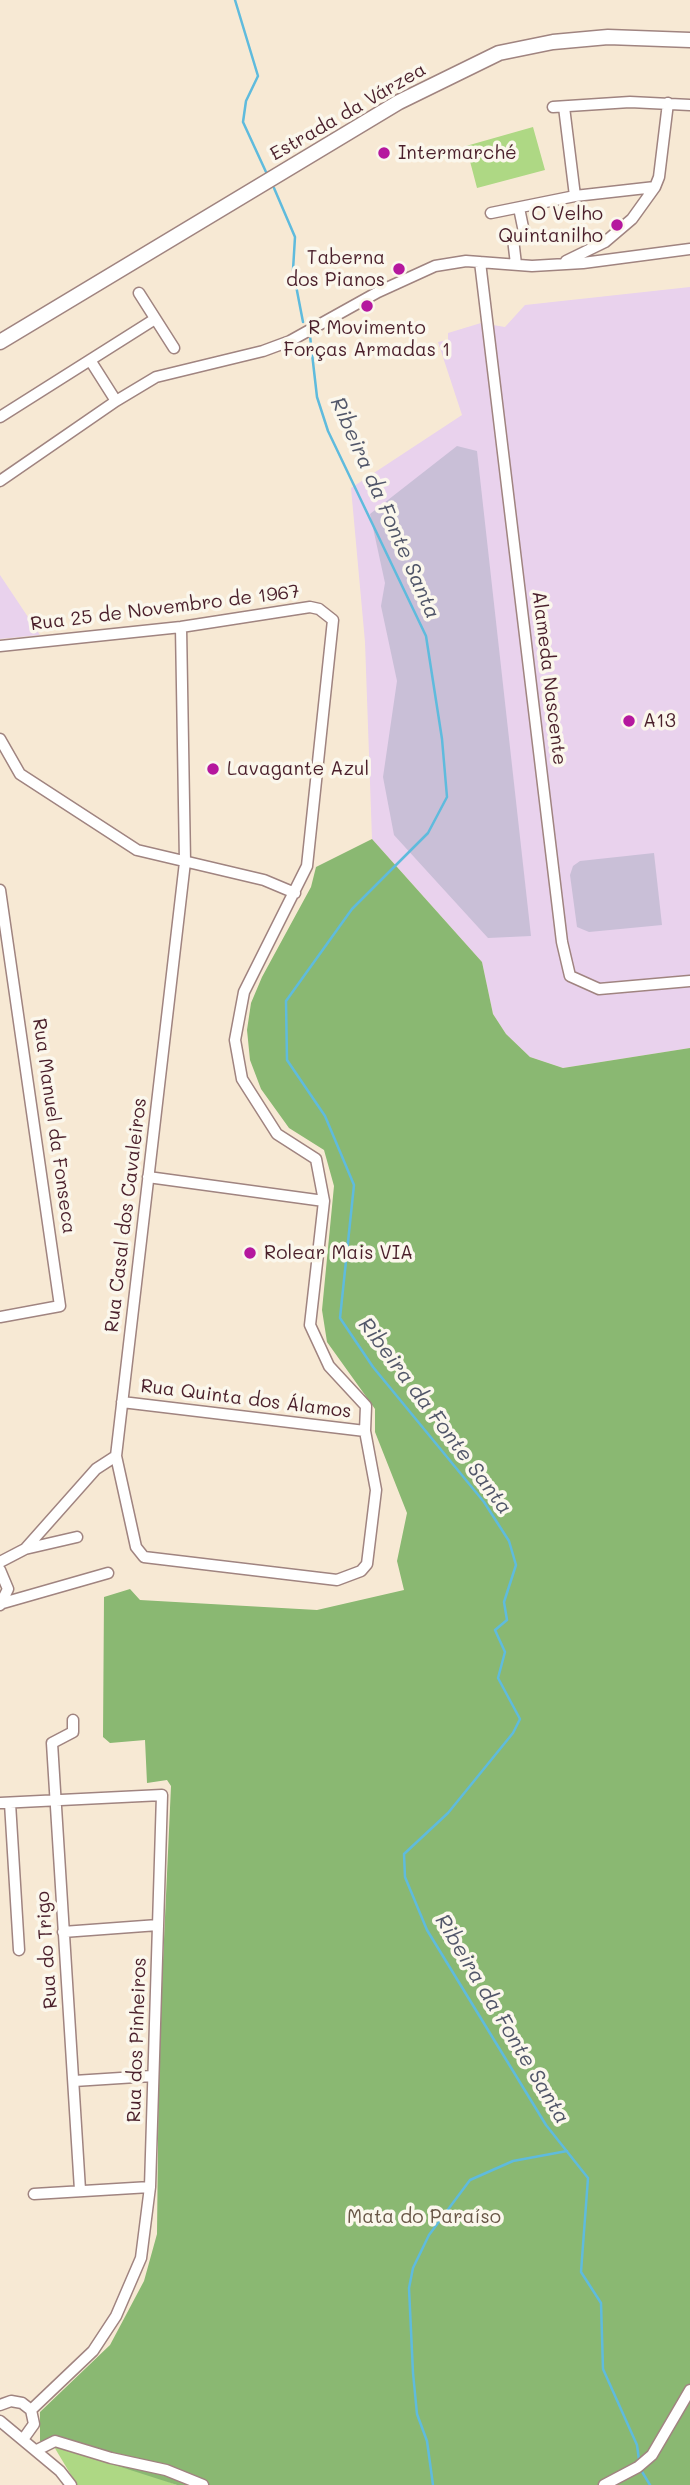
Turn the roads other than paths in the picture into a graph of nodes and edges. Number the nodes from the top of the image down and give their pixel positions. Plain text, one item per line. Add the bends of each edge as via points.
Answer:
1 (690, 40) edge
2 (668, 103) junction
3 (690, 105) edge
4 (655, 187) junction
5 (575, 196) junction
6 (519, 208) junction
7 (491, 213) dead end
8 (525, 237) dead end
9 (513, 239) dead end
10 (689, 247) edge
11 (480, 262) junction
12 (516, 264) junction
13 (559, 264) junction
14 (139, 293) dead end
15 (156, 319) junction
16 (0, 344) edge
17 (174, 348) dead end
18 (90, 360) junction
19 (116, 401) junction
20 (0, 418) edge
21 (0, 481) edge
22 (181, 627) junction
23 (0, 646) edge
24 (0, 739) edge
25 (185, 862) junction
26 (0, 890) edge
27 (295, 893) junction
28 (690, 981) edge
29 (148, 1177) junction
30 (324, 1201) junction
31 (0, 1317) edge
32 (122, 1402) junction
33 (365, 1432) junction
34 (116, 1456) junction
35 (77, 1537) dead end
36 (25, 1549) junction
37 (0, 1562) edge
38 (0, 1570) edge
39 (108, 1573) dead end
40 (1, 1604) edge
41 (73, 1720) dead end
42 (56, 1800) junction
43 (5, 1803) edge
44 (158, 1925) junction
45 (63, 1932) junction
46 (19, 1950) dead end
47 (152, 2076) junction
48 (74, 2081) junction
49 (150, 2187) junction
50 (80, 2190) junction
51 (34, 2194) dead end
52 (690, 2390) edge
53 (0, 2405) edge
54 (31, 2410) junction
55 (0, 2421) edge
56 (24, 2438) junction
57 (37, 2450) junction
58 (71, 2485) edge
59 (203, 2485) edge
60 (604, 2485) edge

1 - 16 main road, Estrada da Várzea via 608,37 499,53 399,102
2 - 3 street
2 - 4 street
2 - 5 street via 558,107
4 - 5 street
4 - 13 street via 632,219 605,242
5 - 6 street
6 - 7 street
6 - 8 street
9 - 12 street
10 - 13 street
11 - 12 street
11 - 19 street via 435,266 290,341 156,377
11 - 28 street, Alameda Nascente via 562,943 570,976 599,989
12 - 13 street
14 - 15 street
15 - 17 street
15 - 18 street
18 - 19 street
18 - 20 street
19 - 21 street
22 - 23 street, Rua 25 de Novembro de 1967
22 - 25 street, Rua Casal dos Cavaleiros
22 - 27 street, Rua 25 de Novembro de 1967 via 310,607 331,618 334,626 310,849
24 - 25 street via 20,774 137,850
25 - 27 street via 264,880
25 - 29 street, Rua Casal dos Cavaleiros
26 - 31 street, Rua Manuel da Fonseca via 60,1306
27 - 30 street via 244,992 235,1040 242,1079 277,1133 316,1158
29 - 30 street
29 - 32 street, Rua Casal dos Cavaleiros
30 - 33 street via 310,1325 329,1366 366,1406
32 - 33 street, Rua Quinta dos Álamos
32 - 34 street, Rua Casal dos Cavaleiros
33 - 34 street, Rua Casal dos Cavaleiros via 376,1490 369,1549 363,1570 334,1580 144,1557 136,1547
34 - 36 street via 96,1469
35 - 36 street
36 - 37 street
38 - 40 street via 8,1583
39 - 40 street
41 - 42 street, Rua do Trigo via 73,1732 52,1742
42 - 43 street, Rua dos Pinheiros
42 - 44 street, Rua dos Pinheiros via 162,1795
42 - 45 street, Rua do Trigo
43 - 46 street
44 - 45 street
44 - 47 street, Rua dos Pinheiros
45 - 48 street, Rua do Trigo
47 - 48 street
47 - 49 street, Rua dos Pinheiros
48 - 50 street, Rua do Trigo
49 - 50 street
49 - 54 street, Rua dos Pinheiros via 141,2258 116,2316 93,2351
50 - 51 street
52 - 60 street via 652,2455
53 - 54 street via 11,2401
54 - 56 street via 34,2424
55 - 56 street
56 - 57 street
57 - 58 street
57 - 59 street via 55,2441 166,2470

